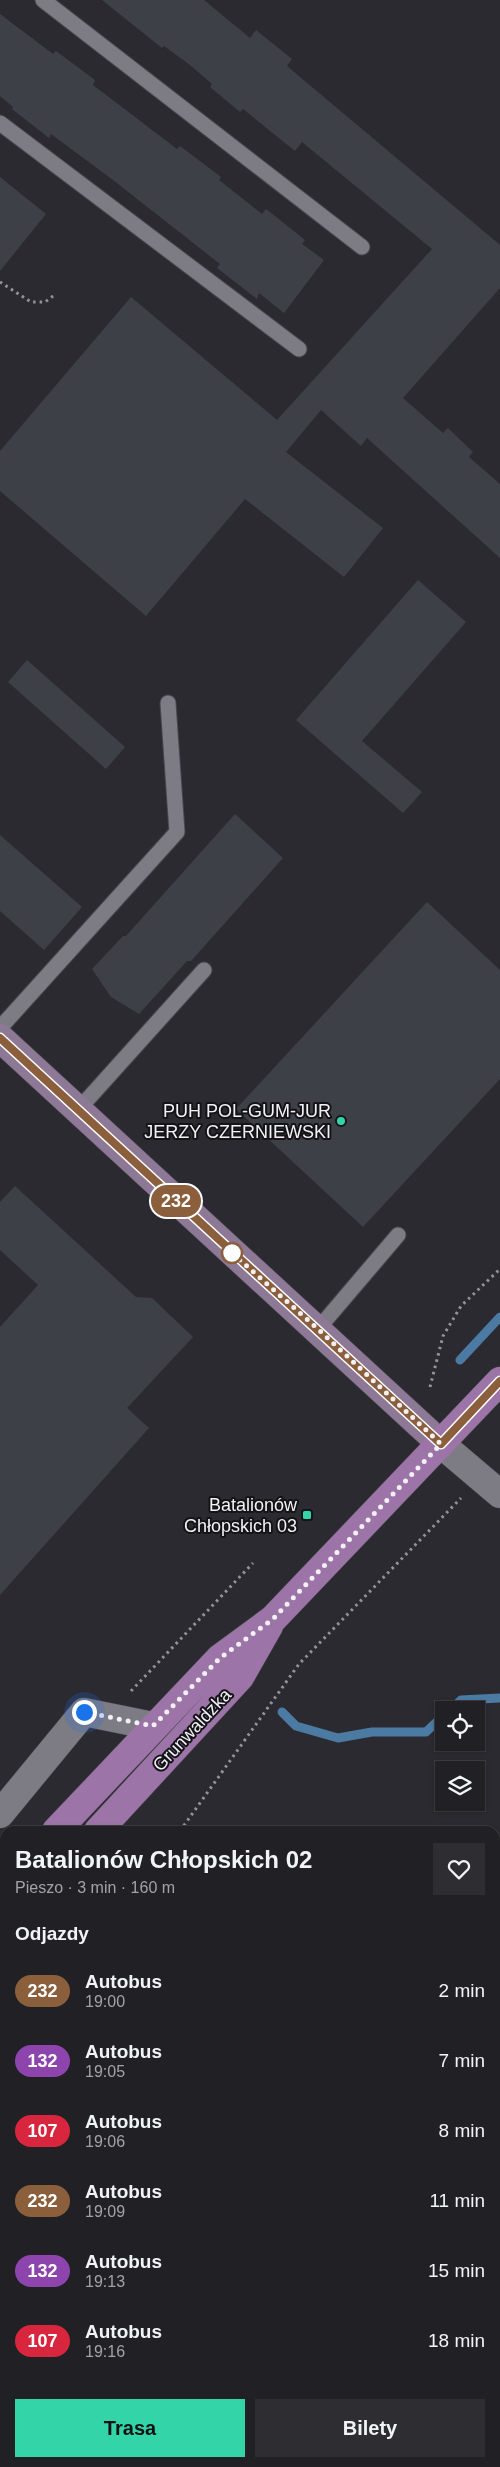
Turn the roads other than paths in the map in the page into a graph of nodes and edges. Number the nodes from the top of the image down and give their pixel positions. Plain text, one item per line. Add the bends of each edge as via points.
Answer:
1 (43, 0) edge
2 (0, 123) edge
3 (362, 247) dead end
4 (299, 349) dead end
5 (168, 703) dead end
6 (204, 970) dead end
7 (0, 1028) edge
8 (0, 1038) edge
9 (78, 1110) junction
10 (398, 1235) dead end
11 (318, 1329) junction
12 (500, 1381) edge
13 (441, 1444) junction
14 (500, 1494) edge
15 (273, 1619) junction
16 (153, 1726) junction
17 (0, 1814) edge
18 (61, 1826) edge
19 (103, 1826) edge

1 - 3 lane
2 - 4 lane
5 - 7 lane via 177,832
6 - 9 lane
8 - 9 street
9 - 11 street
10 - 11 lane
11 - 13 street
12 - 13 main road, Grunwaldzka
13 - 14 street
13 - 15 main road, Grunwaldzka
15 - 16 main road, Grunwaldzka via 220,1658
15 - 19 main road, Grunwaldzka via 240,1677
16 - 17 street via 95,1714
16 - 18 main road, Grunwaldzka

